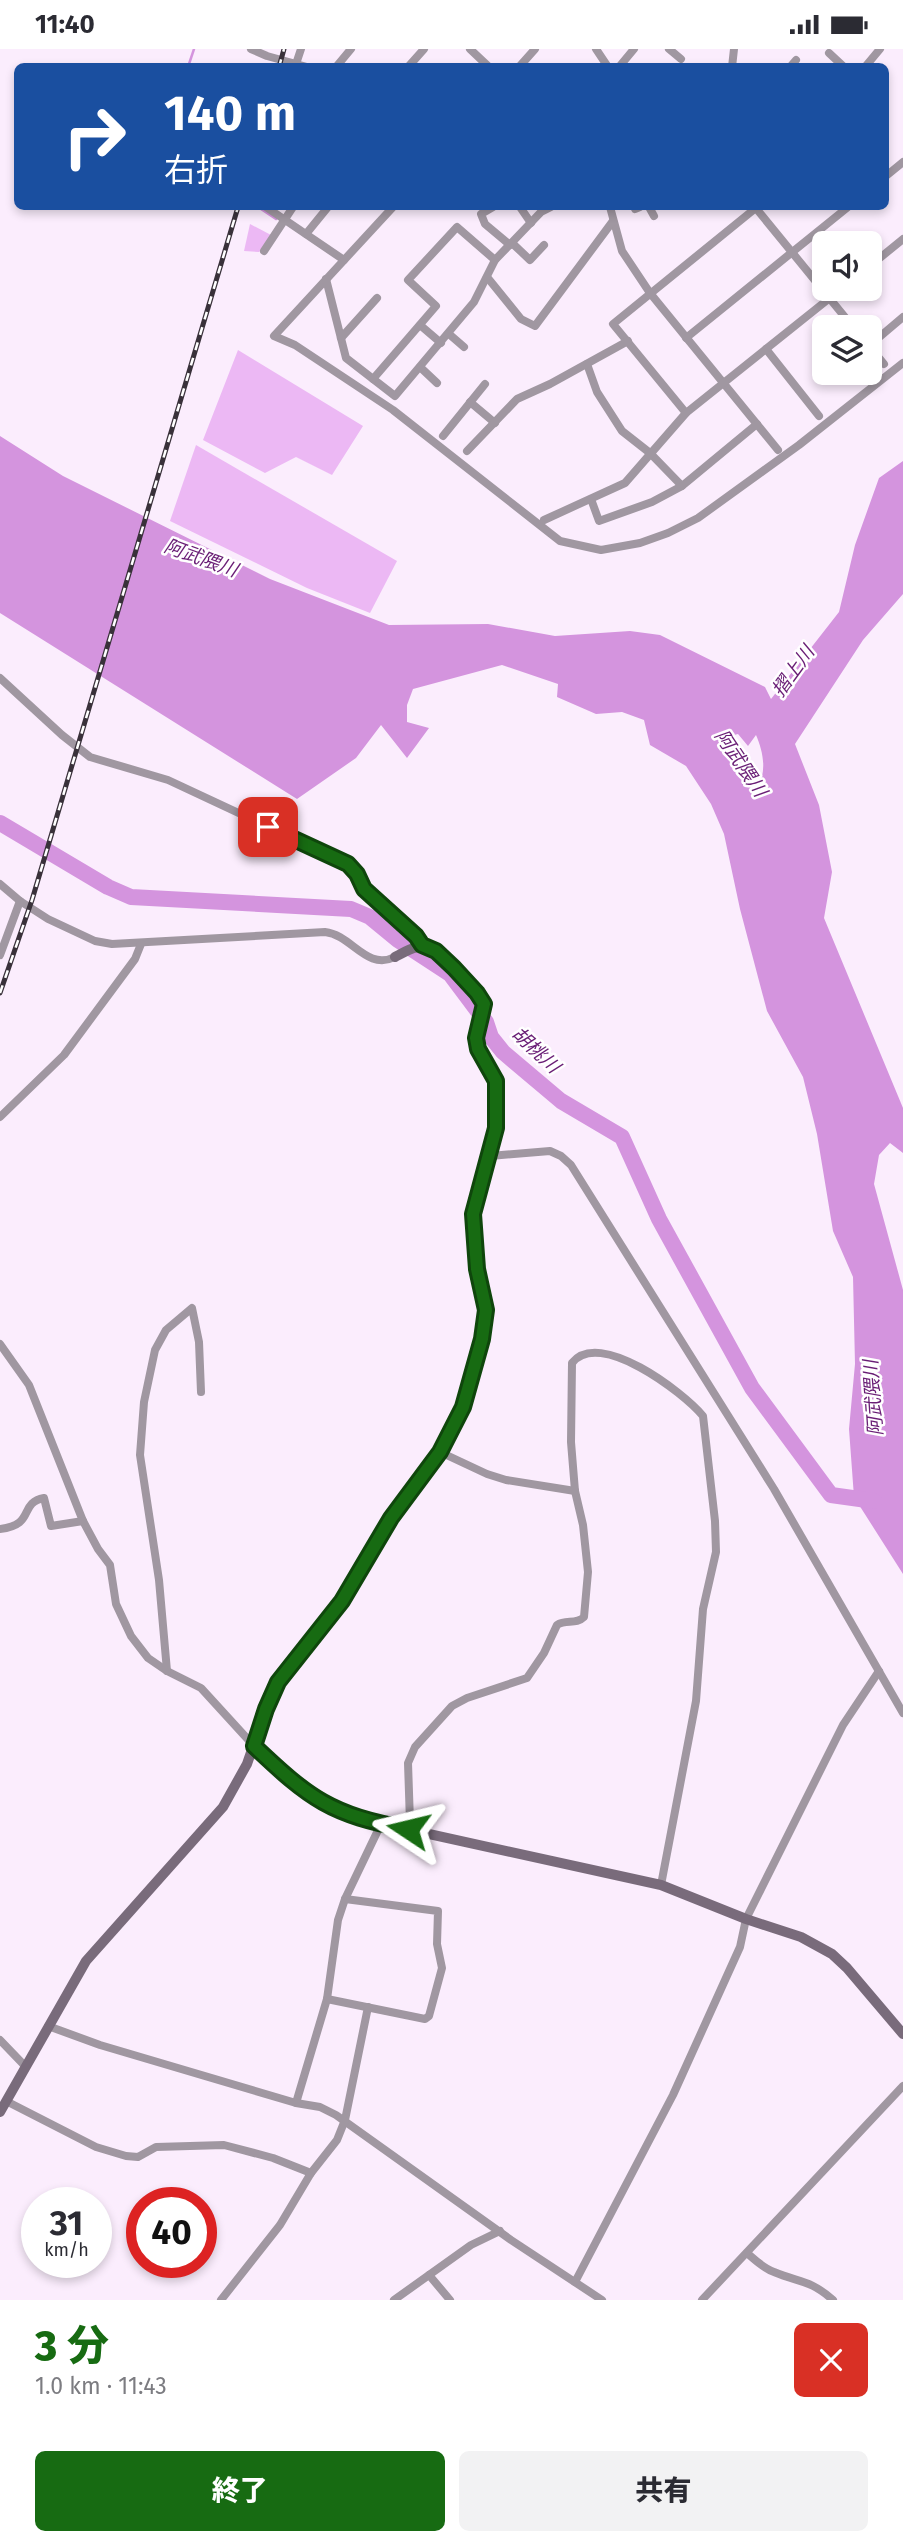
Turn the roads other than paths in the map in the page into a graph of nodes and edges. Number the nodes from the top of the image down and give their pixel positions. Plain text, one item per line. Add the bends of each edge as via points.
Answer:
1 (251, 49) edge
2 (351, 49) edge
3 (424, 49) edge
4 (470, 49) edge
5 (535, 49) edge
6 (634, 49) edge
7 (669, 49) edge
8 (880, 49) edge
9 (268, 52) edge
10 (829, 53) dead end
11 (681, 59) dead end
12 (291, 63) edge
13 (339, 63) edge
14 (412, 63) edge
15 (485, 63) edge
16 (523, 63) edge
17 (622, 63) edge
18 (840, 63) edge
19 (868, 63) edge
20 (270, 210) edge
21 (291, 210) edge
22 (326, 210) edge
23 (389, 210) edge
24 (488, 210) edge
25 (522, 210) edge
26 (545, 210) edge
27 (610, 210) edge
28 (651, 210) edge
29 (752, 210) edge
30 (758, 210) edge
31 (844, 210) edge
32 (654, 216) dead end
33 (284, 219) junction
34 (612, 221) junction
35 (531, 223) junction
36 (306, 234) junction
37 (903, 239) edge
38 (511, 244) junction
39 (544, 245) dead end
40 (264, 251) dead end
41 (792, 253) junction
42 (882, 256) edge
43 (344, 260) junction
44 (495, 260) junction
45 (487, 277) junction
46 (812, 277) edge
47 (326, 279) junction
48 (650, 293) junction
49 (377, 298) dead end
50 (825, 301) edge
51 (831, 301) edge
52 (843, 315) edge
53 (903, 317) edge
54 (419, 325) junction
55 (449, 334) junction
56 (882, 335) edge
57 (341, 338) junction
58 (687, 338) junction
59 (628, 341) junction
60 (441, 343) junction
61 (464, 347) dead end
62 (766, 349) junction
63 (882, 361) edge
64 (903, 363) edge
65 (587, 364) junction
66 (884, 364) dead end
67 (420, 367) junction
68 (373, 379) junction
69 (437, 383) dead end
70 (485, 384) dead end
71 (724, 384) junction
72 (470, 402) junction
73 (686, 413) junction
74 (819, 416) dead end
75 (495, 423) junction
76 (757, 424) junction
77 (443, 436) dead end
78 (778, 450) dead end
79 (467, 451) dead end
80 (650, 453) junction
81 (682, 486) junction
82 (591, 499) junction
83 (544, 520) dead end
84 (2, 678) edge
85 (0, 884) edge
86 (20, 901) junction
87 (141, 944) junction
88 (419, 946) junction
89 (0, 955) edge
90 (399, 955) joint
91 (0, 1117) edge
92 (490, 1156) junction
93 (0, 1345) edge
94 (201, 1392) dead end
95 (440, 1452) junction
96 (575, 1491) junction
97 (83, 1521) junction
98 (0, 1529) edge
99 (167, 1671) junction
100 (879, 1671) junction
101 (903, 1713) edge
102 (254, 1746) junction
103 (381, 1824) junction
104 (408, 1829) junction
105 (661, 1885) junction
106 (345, 1899) junction
107 (746, 1919) junction
108 (327, 1999) junction
109 (368, 2007) junction
110 (48, 2025) junction
111 (903, 2034) edge
112 (0, 2040) edge
113 (25, 2066) junction
114 (903, 2086) edge
115 (6, 2101) junction
116 (296, 2103) junction
117 (0, 2112) edge
118 (345, 2120) junction
119 (311, 2173) junction
120 (500, 2231) junction
121 (747, 2253) junction
122 (429, 2275) junction
123 (575, 2282) junction
124 (221, 2300) edge
125 (394, 2300) edge
126 (450, 2300) edge
127 (602, 2300) edge
128 (702, 2300) edge
129 (833, 2300) edge

1 - 9 street
2 - 13 street
3 - 14 street
4 - 15 street
5 - 16 street
6 - 17 street
7 - 11 street
8 - 19 street
9 - 12 street
10 - 18 street
20 - 33 street
21 - 33 street
22 - 36 street
23 - 43 street
24 - 38 street via 481,214 485,224
25 - 35 street
26 - 35 street
27 - 34 street
28 - 32 street
29 - 48 street
30 - 41 street
31 - 41 street
33 - 36 street
33 - 40 street
34 - 45 street via 535,325 521,319
34 - 48 street via 622,251
35 - 38 street
36 - 43 street
37 - 42 street
38 - 39 street via 530,260
38 - 44 street
41 - 46 street
41 - 58 street
43 - 47 street
44 - 45 street
44 - 54 street via 457,227 408,280 436,306
45 - 55 street
47 - 57 street
47 - 64 street via 274,336 393,410 560,541 601,550 668,533 698,518
48 - 58 street
48 - 59 street via 613,324
49 - 57 street
50 - 62 street
51 - 52 street
53 - 56 street
54 - 60 street
54 - 68 street
55 - 60 street
55 - 61 street
57 - 68 street via 346,358
58 - 71 street
59 - 65 street
59 - 73 street
60 - 67 street
62 - 71 street
62 - 74 street
63 - 66 street
65 - 75 street via 517,399
65 - 80 street via 597,392 622,431
67 - 68 street via 395,396
67 - 69 street
70 - 72 street
71 - 73 street
71 - 76 street
72 - 75 street
72 - 77 street
73 - 80 street
75 - 79 street
76 - 78 street
76 - 81 street
80 - 81 street
80 - 82 street via 625,483
81 - 82 street via 599,521
82 - 83 street
84 - 88 street via 90,757 168,780 348,864 364,889 416,936
85 - 86 street
86 - 87 street via 95,941
86 - 89 street
87 - 90 street via 325,932 341,936 373,960 387,961
87 - 91 street via 135,960 64,1055
88 - 90 street
88 - 92 street via 436,951 484,1004 476,1038 496,1081 496,1128
92 - 95 street via 473,1214 486,1310 482,1339 458,1419
92 - 100 street via 550,1151 571,1165 774,1489
93 - 97 street via 29,1385
94 - 99 street via 192,1308 166,1330 155,1350 144,1402 140,1455
95 - 96 street via 506,1480
95 - 102 street via 391,1518 342,1601 278,1682
96 - 104 street via 588,1572 584,1617 556,1625 527,1678 458,1702 425,1734 409,1759
96 - 105 street via 572,1363 577,1357 594,1352 616,1356 670,1385 703,1416 716,1552 703,1609 696,1701
97 - 98 street via 51,1526 44,1498 29,1507 23,1521
97 - 99 street via 110,1565 117,1604 131,1636 148,1658
99 - 102 street via 201,1688
100 - 101 street
100 - 107 street via 844,1725
102 - 103 street via 316,1799 352,1817
102 - 110 street via 223,1807 99,1944
103 - 104 street
103 - 106 street
104 - 105 street
105 - 107 street
106 - 108 street via 335,1934
106 - 109 street via 438,1911 442,1968 429,2016 425,2019
107 - 111 street via 802,1937 832,1954
107 - 123 street via 740,1947 673,2095
108 - 109 street
108 - 116 street
109 - 118 street
110 - 113 street
110 - 116 street
112 - 113 street
113 - 115 street
114 - 121 street
115 - 117 street
115 - 119 street via 96,2147 126,2156 138,2157 156,2147 224,2145
116 - 118 street via 320,2107
118 - 119 street via 337,2140
118 - 120 street
119 - 124 street via 280,2225
120 - 122 street
120 - 123 street
121 - 128 street
121 - 129 street via 765,2268 804,2280
122 - 125 street
122 - 126 street
123 - 127 street

